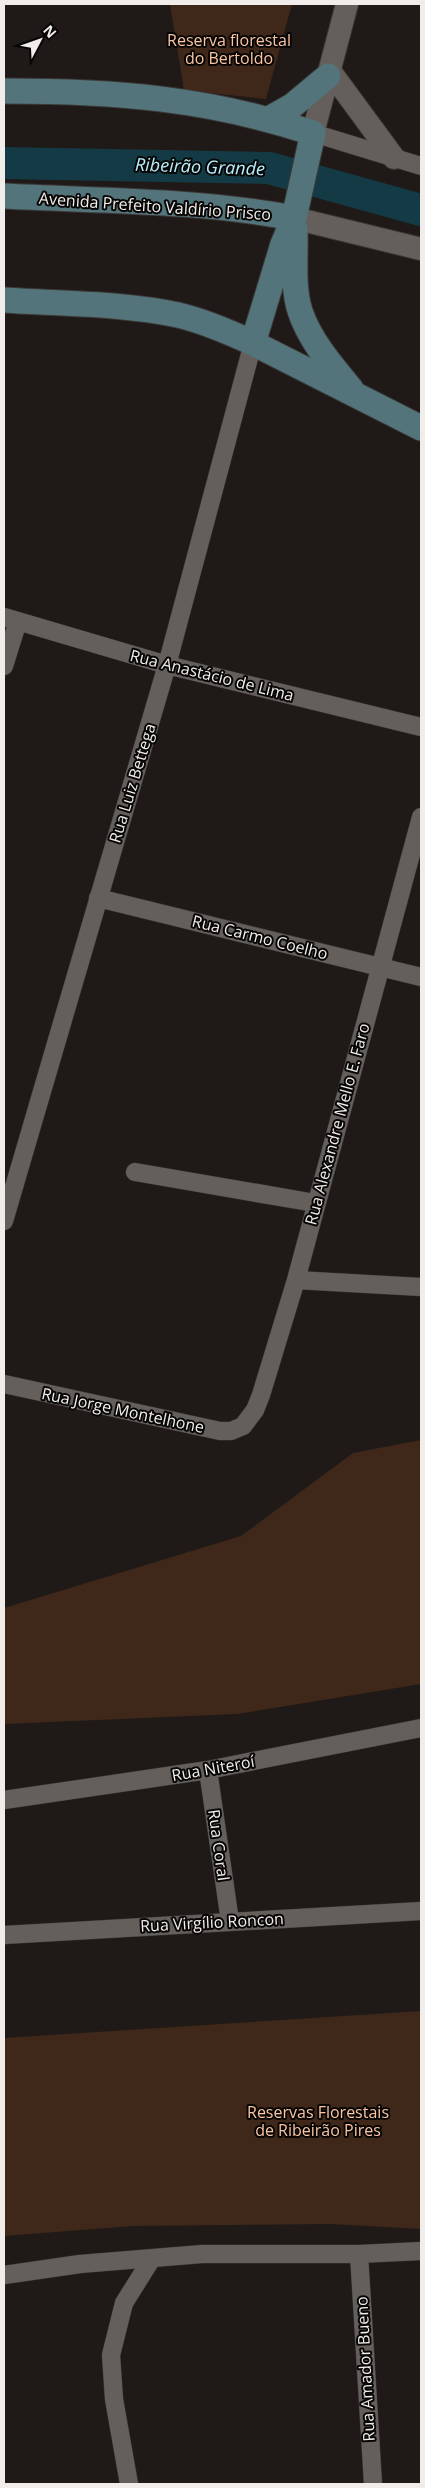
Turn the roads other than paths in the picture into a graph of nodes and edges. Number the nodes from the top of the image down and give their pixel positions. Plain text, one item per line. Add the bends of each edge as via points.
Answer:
1 (347, 4) edge
2 (329, 74) junction
3 (4, 91) edge
4 (269, 119) junction
5 (313, 134) junction
6 (394, 158) junction
7 (421, 166) edge
8 (4, 196) edge
9 (296, 207) junction
10 (421, 249) edge
11 (4, 300) edge
12 (253, 343) junction
13 (357, 397) junction
14 (421, 428) edge
15 (11, 619) edge
16 (167, 665) junction
17 (4, 666) edge
18 (421, 727) edge
19 (421, 817) edge
20 (98, 898) junction
21 (380, 966) junction
22 (421, 977) edge
23 (135, 1172) dead end
24 (315, 1203) junction
25 (4, 1220) edge
26 (421, 1272) edge
27 (296, 1280) junction
28 (416, 1286) edge
29 (4, 1384) edge
30 (242, 1426) joint
31 (421, 1728) edge
32 (208, 1770) junction
33 (4, 1800) edge
34 (421, 1911) edge
35 (230, 1921) junction
36 (4, 1935) edge
37 (421, 2251) edge
38 (359, 2254) junction
39 (151, 2260) junction
40 (4, 2275) edge
41 (130, 2484) edge
42 (373, 2484) edge

1 - 2 street
2 - 4 main road via 292,106
2 - 5 street
2 - 6 street
3 - 4 main road via 142,95
4 - 5 main road
5 - 6 street
5 - 9 main road
6 - 7 street
8 - 9 main road, Avenida Prefeito Valdírio Prisco via 248,210
9 - 10 street, Avenida Prefeito Valdírio Prisco
9 - 12 main road
9 - 13 main road via 296,287 300,311 327,360
11 - 12 main road via 136,308 180,316
12 - 13 main road
12 - 16 street, Rua Luiz Bettega
13 - 14 main road
15 - 16 street, Rua Anastácio de Lima
15 - 17 street
16 - 18 street, Rua Anastácio de Lima
16 - 20 street, Rua Luiz Bettega
19 - 21 street, Rua Alexandre Mello E. Faro
20 - 21 street, Rua Carmo Coelho
20 - 25 street, Rua Luiz Bettega
21 - 22 street, Rua Carmo Coelho
21 - 24 street, Rua Alexandre Mello E. Faro
23 - 24 street
24 - 27 street, Rua Alexandre Mello E. Faro
26 - 28 street
27 - 28 street
27 - 30 street, Rua Alexandre Mello E. Faro via 261,1394 255,1410
29 - 30 street, Rua Jorge Montelhone via 220,1431 232,1431
31 - 32 street, Rua Niteroí
32 - 33 street, Rua Niteroí
32 - 35 street, Rua Coral
34 - 35 street, Rua Virgílio Roncon
35 - 36 street, Rua Virgílio Roncon
37 - 38 street
38 - 39 street via 202,2254
38 - 42 street, Rua Amador Bueno
39 - 40 street via 80,2264
39 - 41 street via 124,2303 111,2355 114,2399

